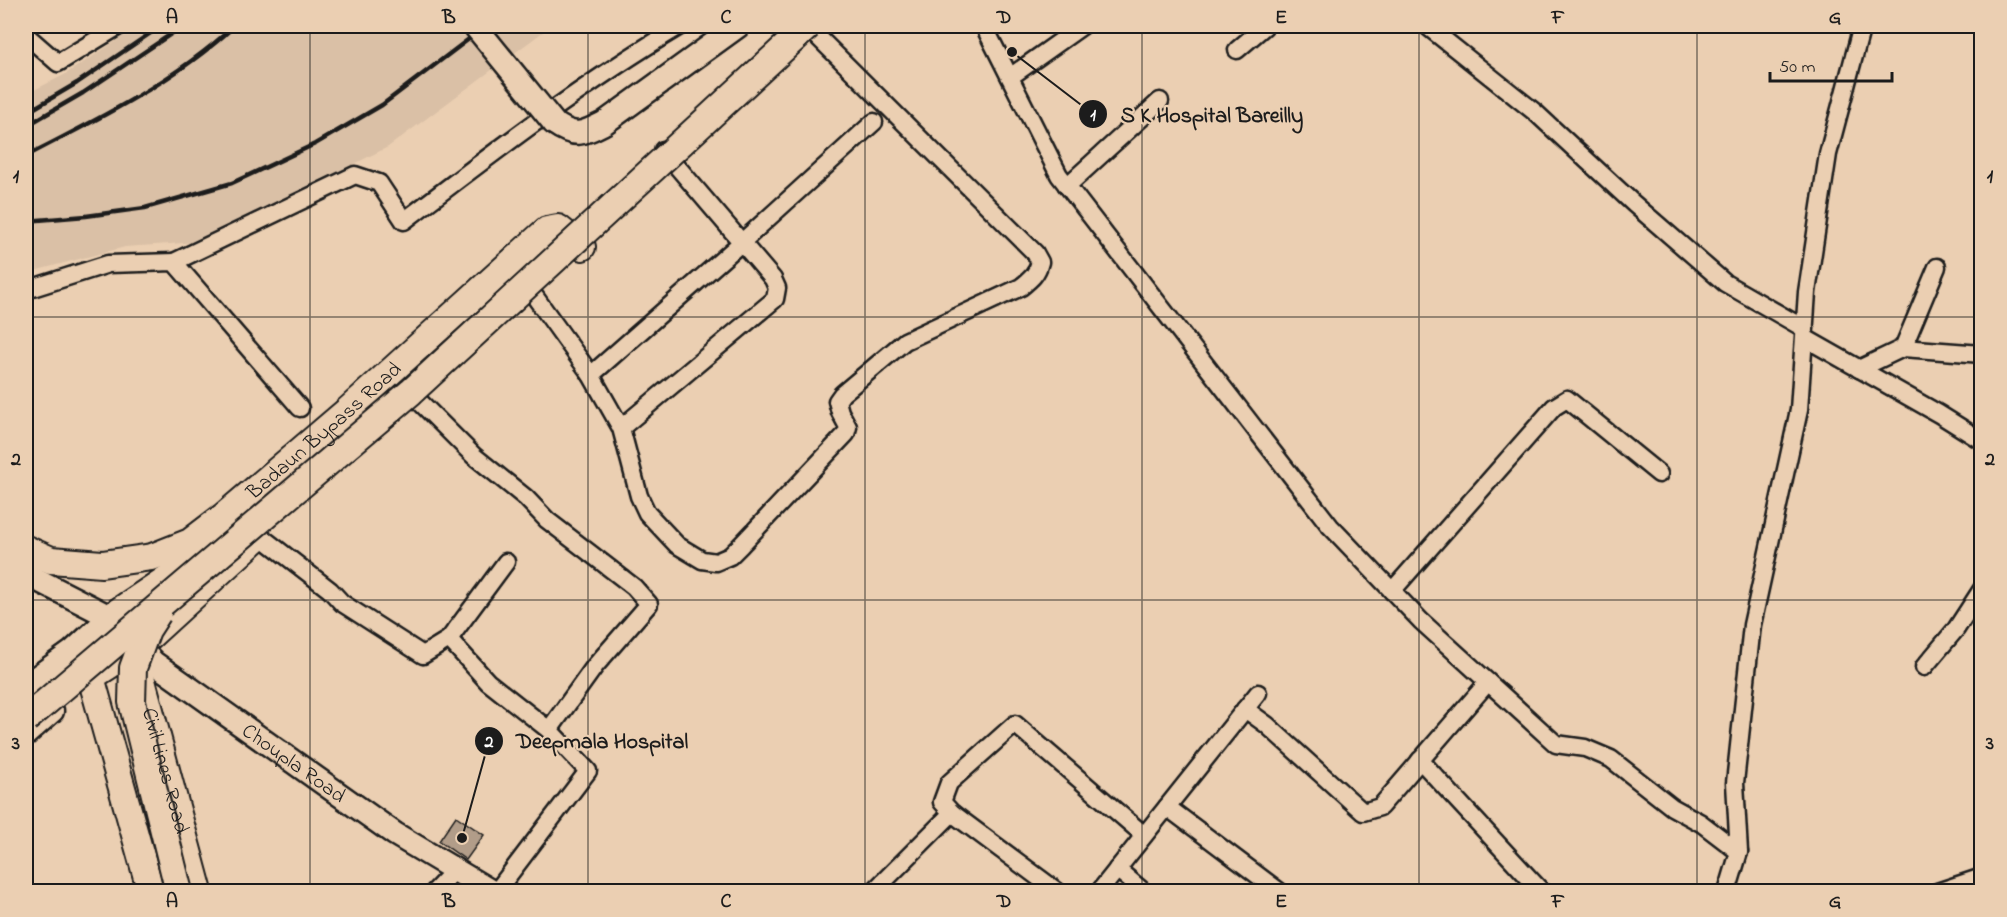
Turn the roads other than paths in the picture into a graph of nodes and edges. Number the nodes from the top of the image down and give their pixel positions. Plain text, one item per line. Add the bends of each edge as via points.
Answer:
1 (119, 26) edge
2 (475, 26) edge
3 (680, 26) edge
4 (738, 26) edge
5 (984, 26) edge
6 (1082, 26) edge
7 (1265, 26) edge
8 (1427, 26) edge
9 (1862, 26) edge
10 (809, 27) edge
11 (26, 34) edge
12 (1237, 50) dead end
13 (1010, 77) junction
14 (1160, 101) dead end
15 (874, 122) dead end
16 (667, 155) junction
17 (1067, 186) junction
18 (566, 237) junction
19 (742, 242) junction
20 (174, 262) junction
21 (1937, 267) dead end
22 (26, 290) edge
23 (532, 294) junction
24 (1805, 334) junction
25 (1903, 348) junction
26 (1982, 354) edge
27 (1859, 369) junction
28 (591, 375) junction
29 (415, 397) junction
30 (300, 408) dead end
31 (621, 428) junction
32 (1982, 441) edge
33 (1659, 474) dead end
34 (260, 536) junction
35 (26, 549) edge
36 (506, 562) dead end
37 (26, 574) edge
38 (1982, 589) edge
39 (1392, 591) junction
40 (168, 598) junction
41 (110, 617) junction
42 (449, 639) junction
43 (138, 647) junction
44 (1924, 667) dead end
45 (91, 677) junction
46 (1488, 682) junction
47 (26, 685) edge
48 (1258, 693) dead end
49 (1245, 708) junction
50 (26, 719) edge
51 (549, 730) junction
52 (26, 734) edge
53 (1420, 760) junction
54 (1167, 807) junction
55 (952, 813) junction
56 (1144, 835) junction
57 (1739, 852) junction
58 (1117, 869) junction
59 (455, 870) junction
60 (1982, 877) edge
61 (1946, 890) edge
62 (151, 891) edge
63 (179, 891) edge
64 (199, 891) edge
65 (434, 891) edge
66 (494, 891) edge
67 (873, 891) edge
68 (1058, 891) edge
69 (1099, 891) edge
70 (1143, 891) edge
71 (1280, 891) edge
72 (1542, 891) edge
73 (1726, 891) edge

1 - 11 street via 58,63
2 - 4 main road, bridge via 555,123 568,133 585,133 604,123
3 - 20 street via 517,135 404,221 379,183 355,175
5 - 13 street
6 - 13 street
7 - 12 street
8 - 24 street via 1536,113 1725,283
9 - 24 street via 1828,154 1807,292
10 - 16 main road
10 - 31 street via 1035,253 1040,262 1038,272 1021,287 905,341 842,394 837,401 848,427 846,434 730,556 716,562 683,550 647,513
10 - 40 main road, bridge via 411,392
13 - 17 street
14 - 17 street
15 - 19 street
16 - 18 main road via 637,195
16 - 19 street
17 - 39 street via 1330,526
18 - 23 main road
18 - 35 main road, Badaun Bypass Road via 190,542 152,556 102,564 51,560
18 - 41 main road via 442,356 231,535
19 - 28 street
19 - 31 street via 773,279 776,299
20 - 22 street via 108,264
20 - 30 street
21 - 25 street
23 - 28 street
23 - 29 main road
24 - 27 street
24 - 57 street via 1799,410 1752,625 1735,783
25 - 26 street
25 - 27 street
27 - 32 street
28 - 31 street
29 - 34 main road
29 - 51 street via 474,456 547,520 634,587 649,604 595,666
33 - 39 street via 1567,399 1554,407
34 - 42 street via 342,603 423,655
34 - 43 main road
36 - 42 street
37 - 41 main road, Choupla Road
38 - 44 street via 1956,629
39 - 46 street
40 - 50 main road, bridge
40 - 63 main road, bridge via 147,630 133,668 132,702
41 - 43 main road, Choupla Road
41 - 45 main road via 95,654
41 - 47 main road via 72,652
42 - 51 street via 488,682
43 - 45 main road
43 - 59 main road, Choupla Road via 154,663 395,834
43 - 64 main road, Civil Lines Road via 141,677
45 - 52 main road
45 - 62 main road
46 - 53 street
46 - 57 street via 1556,744 1585,748 1611,759
48 - 49 street
49 - 53 street via 1363,812 1380,807
49 - 54 street
51 - 66 street via 588,771
53 - 72 street
54 - 56 street
54 - 71 street
55 - 56 street via 942,801 950,783 1015,724
55 - 67 street
55 - 68 street
56 - 58 street
57 - 73 street
58 - 69 street
58 - 70 street
59 - 65 street
59 - 66 main road, Choupla Road
60 - 61 street

